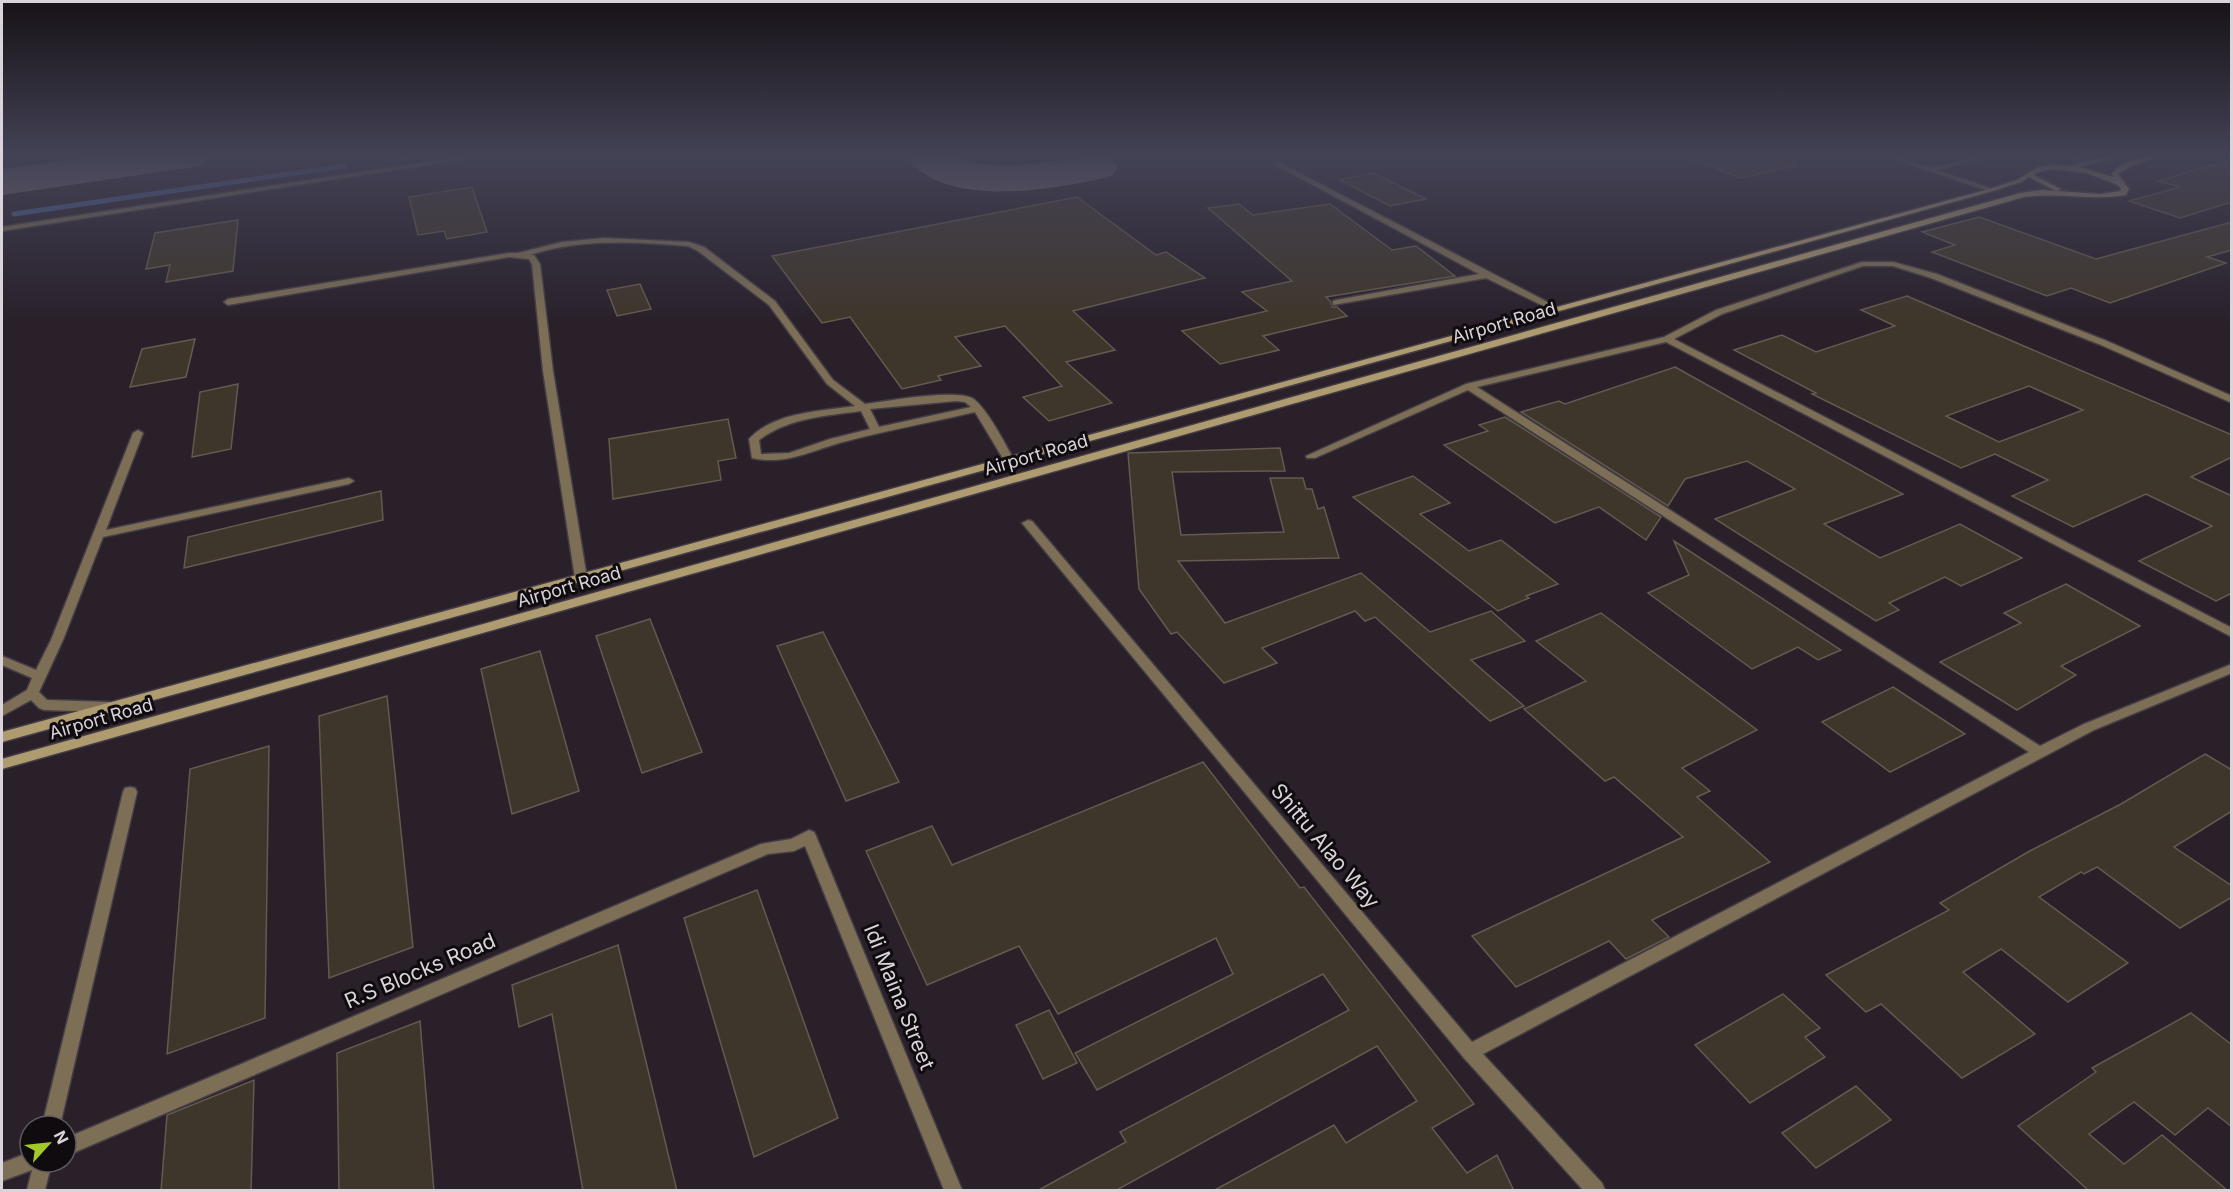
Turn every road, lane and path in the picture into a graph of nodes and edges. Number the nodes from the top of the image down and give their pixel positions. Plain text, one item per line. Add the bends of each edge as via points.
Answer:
1 (116, 212) edge
2 (1367, 212) edge
3 (1912, 212) edge
4 (1964, 212) edge
5 (2, 229) edge
6 (521, 255) junction
7 (1487, 275) junction
8 (228, 302) dead end
9 (1336, 303) dead end
10 (1557, 309) junction
11 (1667, 339) junction
12 (1468, 386) junction
13 (2232, 400) edge
14 (864, 408) junction
15 (976, 409) junction
16 (876, 431) junction
17 (138, 433) dead end
18 (1311, 456) dead end
19 (1009, 460) junction
20 (349, 482) dead end
21 (1028, 523) dead end
22 (98, 535) junction
23 (580, 578) junction
24 (2232, 633) edge
25 (2, 660) edge
26 (2232, 668) edge
27 (39, 676) junction
28 (32, 693) junction
29 (109, 707) junction
30 (2, 711) edge
31 (2, 737) edge
32 (2040, 753) junction
33 (2, 764) edge
34 (130, 792) dead end
35 (794, 844) joint
36 (1470, 1052) junction
37 (54, 1114) edge
38 (78, 1142) edge
39 (18, 1166) edge
40 (2, 1172) edge
41 (40, 1174) edge
42 (36, 1191) edge
43 (953, 1191) edge
44 (1595, 1191) edge

1 - 5 lane
2 - 7 lane
3 - 10 main road, Airport Road
4 - 33 main road, Airport Road
6 - 8 lane
6 - 14 lane via 546,245 593,240 670,242 701,249 772,303 830,382
6 - 23 lane via 531,257 536,264
7 - 9 lane
7 - 10 lane
10 - 19 main road, Airport Road
11 - 12 lane
11 - 13 lane via 1719,312 1862,264 1893,264 1934,276 2104,343
11 - 24 lane
12 - 18 lane
12 - 32 lane
14 - 15 lane via 958,398 969,400
14 - 16 lane
14 - 16 lane via 770,427 754,439 756,456 769,460 799,455
15 - 16 lane
15 - 19 lane
17 - 22 lane
19 - 23 main road, Airport Road
20 - 22 lane
21 - 36 lane, Shittu Alao Way
22 - 27 lane
23 - 29 main road, Airport Road
25 - 27 lane
26 - 32 lane via 2089,727
27 - 28 lane
28 - 29 lane via 44,705
28 - 30 lane
29 - 31 main road, Airport Road
32 - 36 lane
34 - 37 lane
35 - 38 lane, R.S Blocks Road via 766,848
35 - 43 lane, Idi Maina Street via 809,836
36 - 44 lane, Shittu Alao Way
39 - 40 lane
41 - 42 lane

